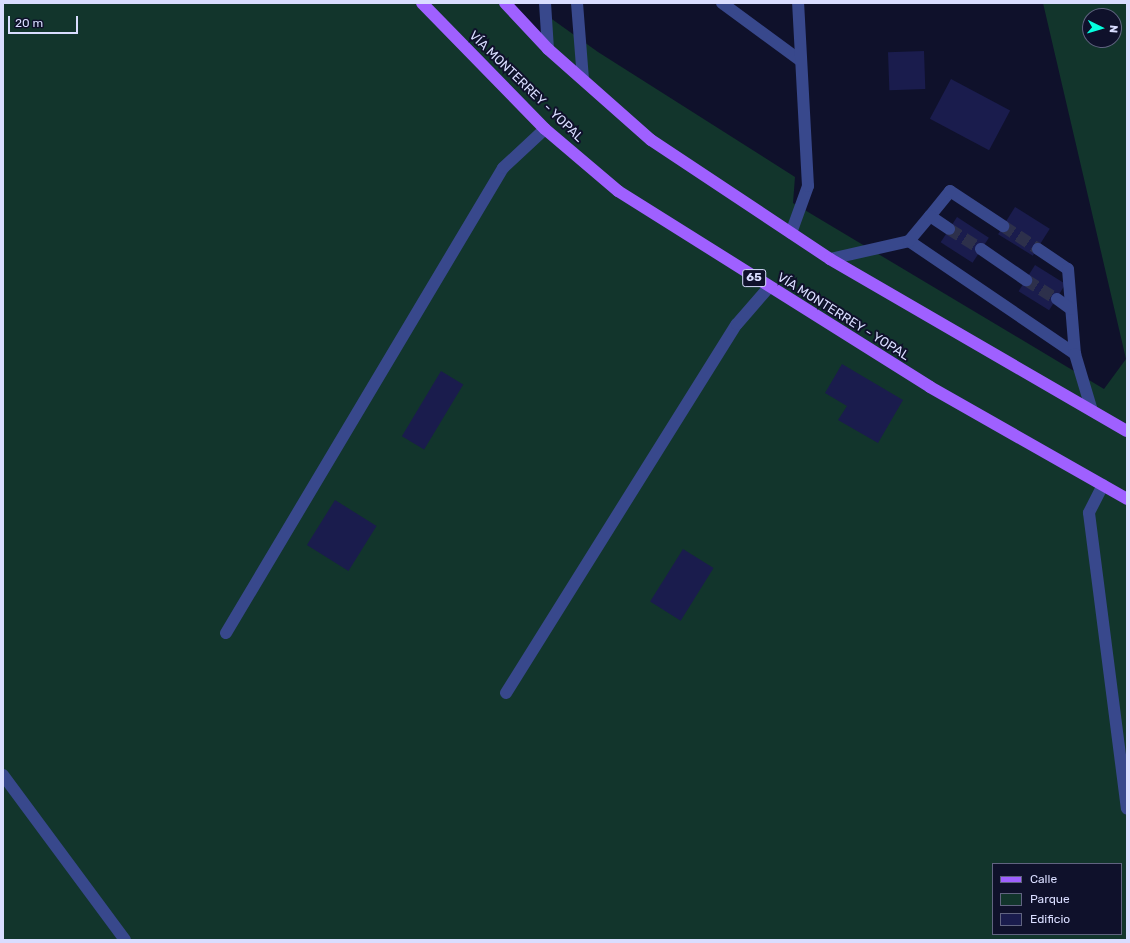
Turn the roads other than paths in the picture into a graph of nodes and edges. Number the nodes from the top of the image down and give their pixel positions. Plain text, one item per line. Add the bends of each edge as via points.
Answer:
1 (422, 3) edge
2 (504, 3) edge
3 (545, 3) edge
4 (578, 3) edge
5 (722, 3) edge
6 (798, 3) edge
7 (548, 49) junction
8 (801, 61) junction
9 (582, 79) junction
10 (546, 129) junction
11 (930, 216) junction
12 (1003, 226) tunnel mouth
13 (949, 229) tunnel mouth
14 (791, 233) junction
15 (909, 241) junction
16 (981, 249) tunnel mouth
17 (1038, 249) tunnel mouth
18 (830, 259) junction
19 (1026, 280) tunnel mouth
20 (769, 287) junction
21 (1057, 299) tunnel mouth
22 (1071, 309) junction
23 (1075, 354) junction
24 (1092, 411) junction
25 (1127, 431) edge
26 (1103, 485) junction
27 (1127, 499) edge
28 (226, 633) dead end
29 (506, 693) dead end
30 (3, 775) edge
31 (1127, 808) edge
32 (125, 940) edge

1 - 10 main road, VÍA MONTERREY - YOPAL / 65
2 - 7 main road
3 - 7 street
4 - 9 street
5 - 8 street
6 - 8 street
7 - 9 main road
8 - 14 street via 808,186
9 - 14 main road via 651,140
10 - 20 main road, VÍA MONTERREY - YOPAL / 65 via 618,191
10 - 28 street via 503,168
11 - 12 street via 950,191
11 - 13 street
11 - 15 street
14 - 18 main road
15 - 18 street
15 - 23 street
16 - 19 street
17 - 22 street via 1068,269
18 - 24 main road
20 - 26 main road, VÍA MONTERREY - YOPAL / 65 via 930,387
20 - 29 street via 737,324
21 - 22 street
22 - 23 street
23 - 24 street
24 - 25 main road
26 - 27 main road, VÍA MONTERREY - YOPAL / 65
26 - 31 street via 1089,513
30 - 32 street

